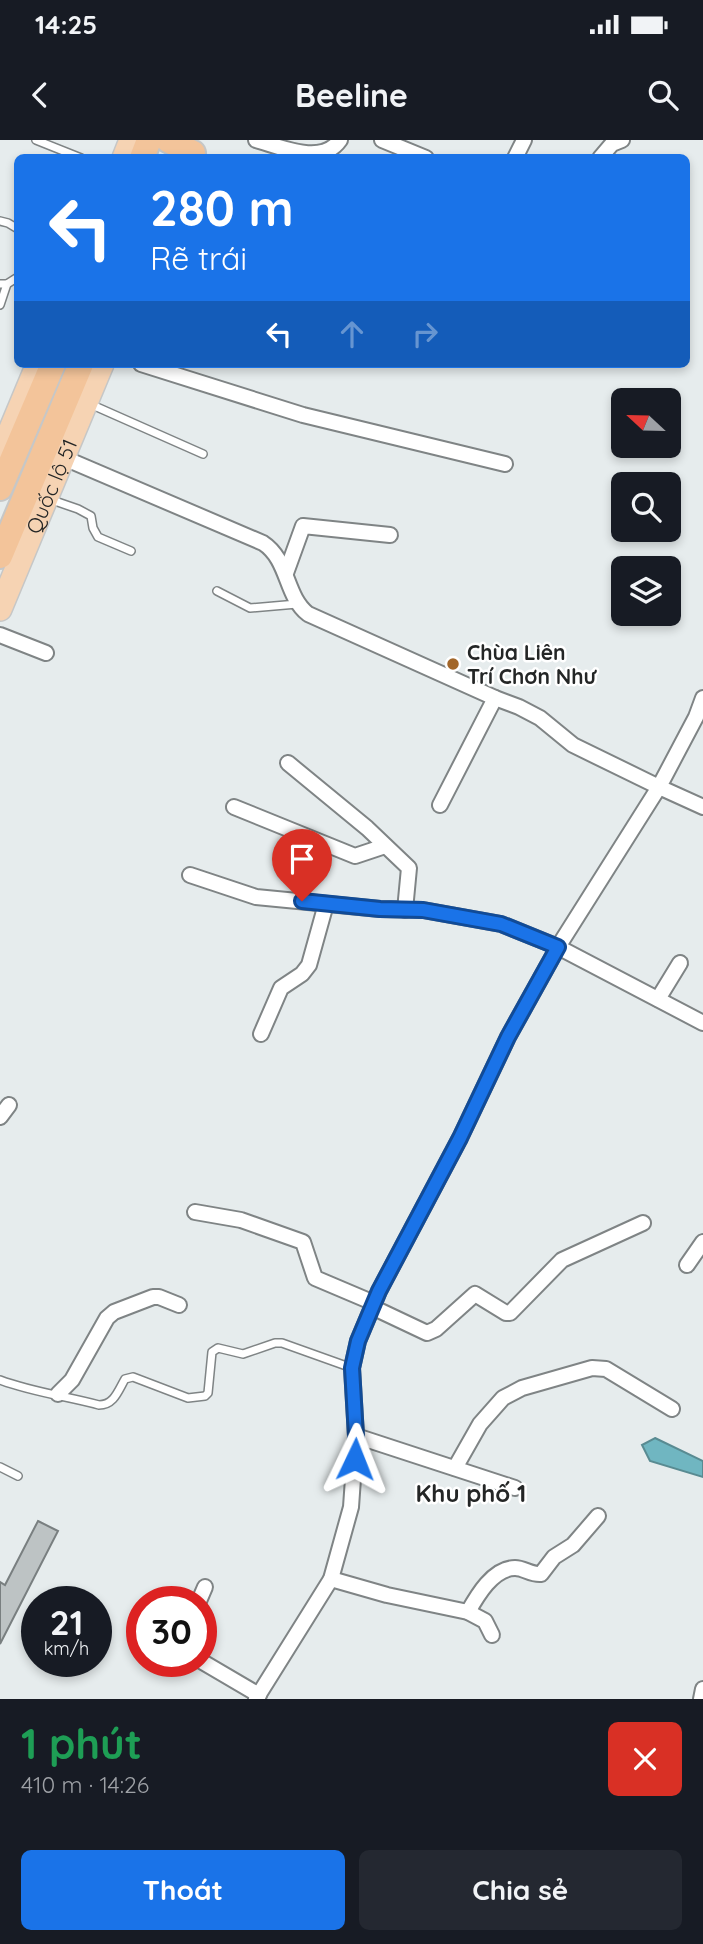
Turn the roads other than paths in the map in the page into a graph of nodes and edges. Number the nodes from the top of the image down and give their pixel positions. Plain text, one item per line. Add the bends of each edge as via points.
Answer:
1 (36, 140) edge
2 (257, 140) edge
3 (340, 140) edge
4 (622, 140) edge
5 (388, 141) edge
6 (71, 154) edge
7 (417, 154) edge
8 (603, 154) edge
9 (4, 284) edge
10 (0, 305) edge
11 (36, 368) edge
12 (51, 368) edge
13 (80, 368) edge
14 (100, 368) edge
15 (154, 368) edge
16 (86, 403) junction
17 (1, 449) edge
18 (54, 454) junction
19 (203, 454) dead end
20 (505, 464) dead end
21 (0, 488) edge
22 (47, 498) junction
23 (390, 535) dead end
24 (131, 551) dead end
25 (0, 556) edge
26 (286, 573) junction
27 (217, 591) dead end
28 (298, 603) junction
29 (0, 609) edge
30 (0, 635) edge
31 (46, 653) dead end
32 (495, 698) junction
33 (703, 698) edge
34 (700, 718) edge
35 (288, 763) dead end
36 (659, 787) junction
37 (440, 805) dead end
38 (234, 807) dead end
39 (703, 807) edge
40 (385, 846) junction
41 (190, 875) dead end
42 (326, 904) junction
43 (405, 910) junction
44 (558, 947) junction
45 (680, 963) dead end
46 (658, 999) junction
47 (703, 1023) edge
48 (261, 1034) dead end
49 (195, 1212) dead end
50 (643, 1223) dead end
51 (703, 1242) edge
52 (687, 1265) dead end
53 (179, 1305) dead end
54 (373, 1305) junction
55 (352, 1368) junction
56 (0, 1380) edge
57 (58, 1394) junction
58 (672, 1409) dead end
59 (356, 1436) junction
60 (0, 1467) edge
61 (455, 1468) junction
62 (18, 1476) dead end
63 (515, 1488) dead end
64 (598, 1516) dead end
65 (331, 1579) junction
66 (468, 1612) junction
67 (492, 1635) dead end
68 (217, 1671) edge
69 (703, 1689) edge
70 (258, 1697) edge
71 (701, 1699) edge

1 - 6 lane
2 - 3 street via 309,153 334,148
4 - 8 street
5 - 7 street
9 - 10 lane
11 - 17 main road
12 - 21 highway
13 - 18 highway, Quốc lộ 51
14 - 16 main road, Quốc lộ 51
15 - 20 street via 303,415
16 - 18 main road, Quốc lộ 51
16 - 19 lane
18 - 22 main road, Quốc lộ 51
18 - 25 highway, Quốc lộ 51
18 - 26 street via 262,543 272,549
22 - 24 lane via 91,516 98,537
22 - 29 main road, Quốc lộ 51
23 - 26 street via 303,526
26 - 28 street
27 - 28 lane via 250,608
28 - 32 street via 318,620
30 - 31 street
32 - 36 street via 540,718 573,745
32 - 37 street
33 - 34 street
34 - 36 street
35 - 40 street
36 - 39 street
36 - 44 street
38 - 40 street via 355,856
40 - 43 street via 409,868
41 - 42 street via 256,897
42 - 43 street
42 - 48 street via 309,965 281,988
43 - 44 street via 501,924
44 - 46 street
44 - 54 street
45 - 46 street
46 - 47 street
49 - 54 street via 241,1220 303,1242 315,1278
50 - 54 street via 562,1260 510,1313 475,1294 426,1333
51 - 52 street
53 - 57 street via 148,1297 110,1314 72,1380
54 - 55 street
55 - 57 lane via 282,1343 243,1354 218,1348 212,1352 208,1393 203,1397 184,1397 133,1377 125,1380 106,1405
55 - 59 street
56 - 57 lane via 29,1391
58 - 61 street via 606,1369 592,1368 503,1398 480,1424
59 - 61 street
59 - 65 street via 351,1507
60 - 62 lane
61 - 63 street
64 - 66 street via 541,1574 507,1569 483,1586
65 - 66 street
65 - 70 street
66 - 67 street via 485,1621
68 - 70 street
69 - 71 street

